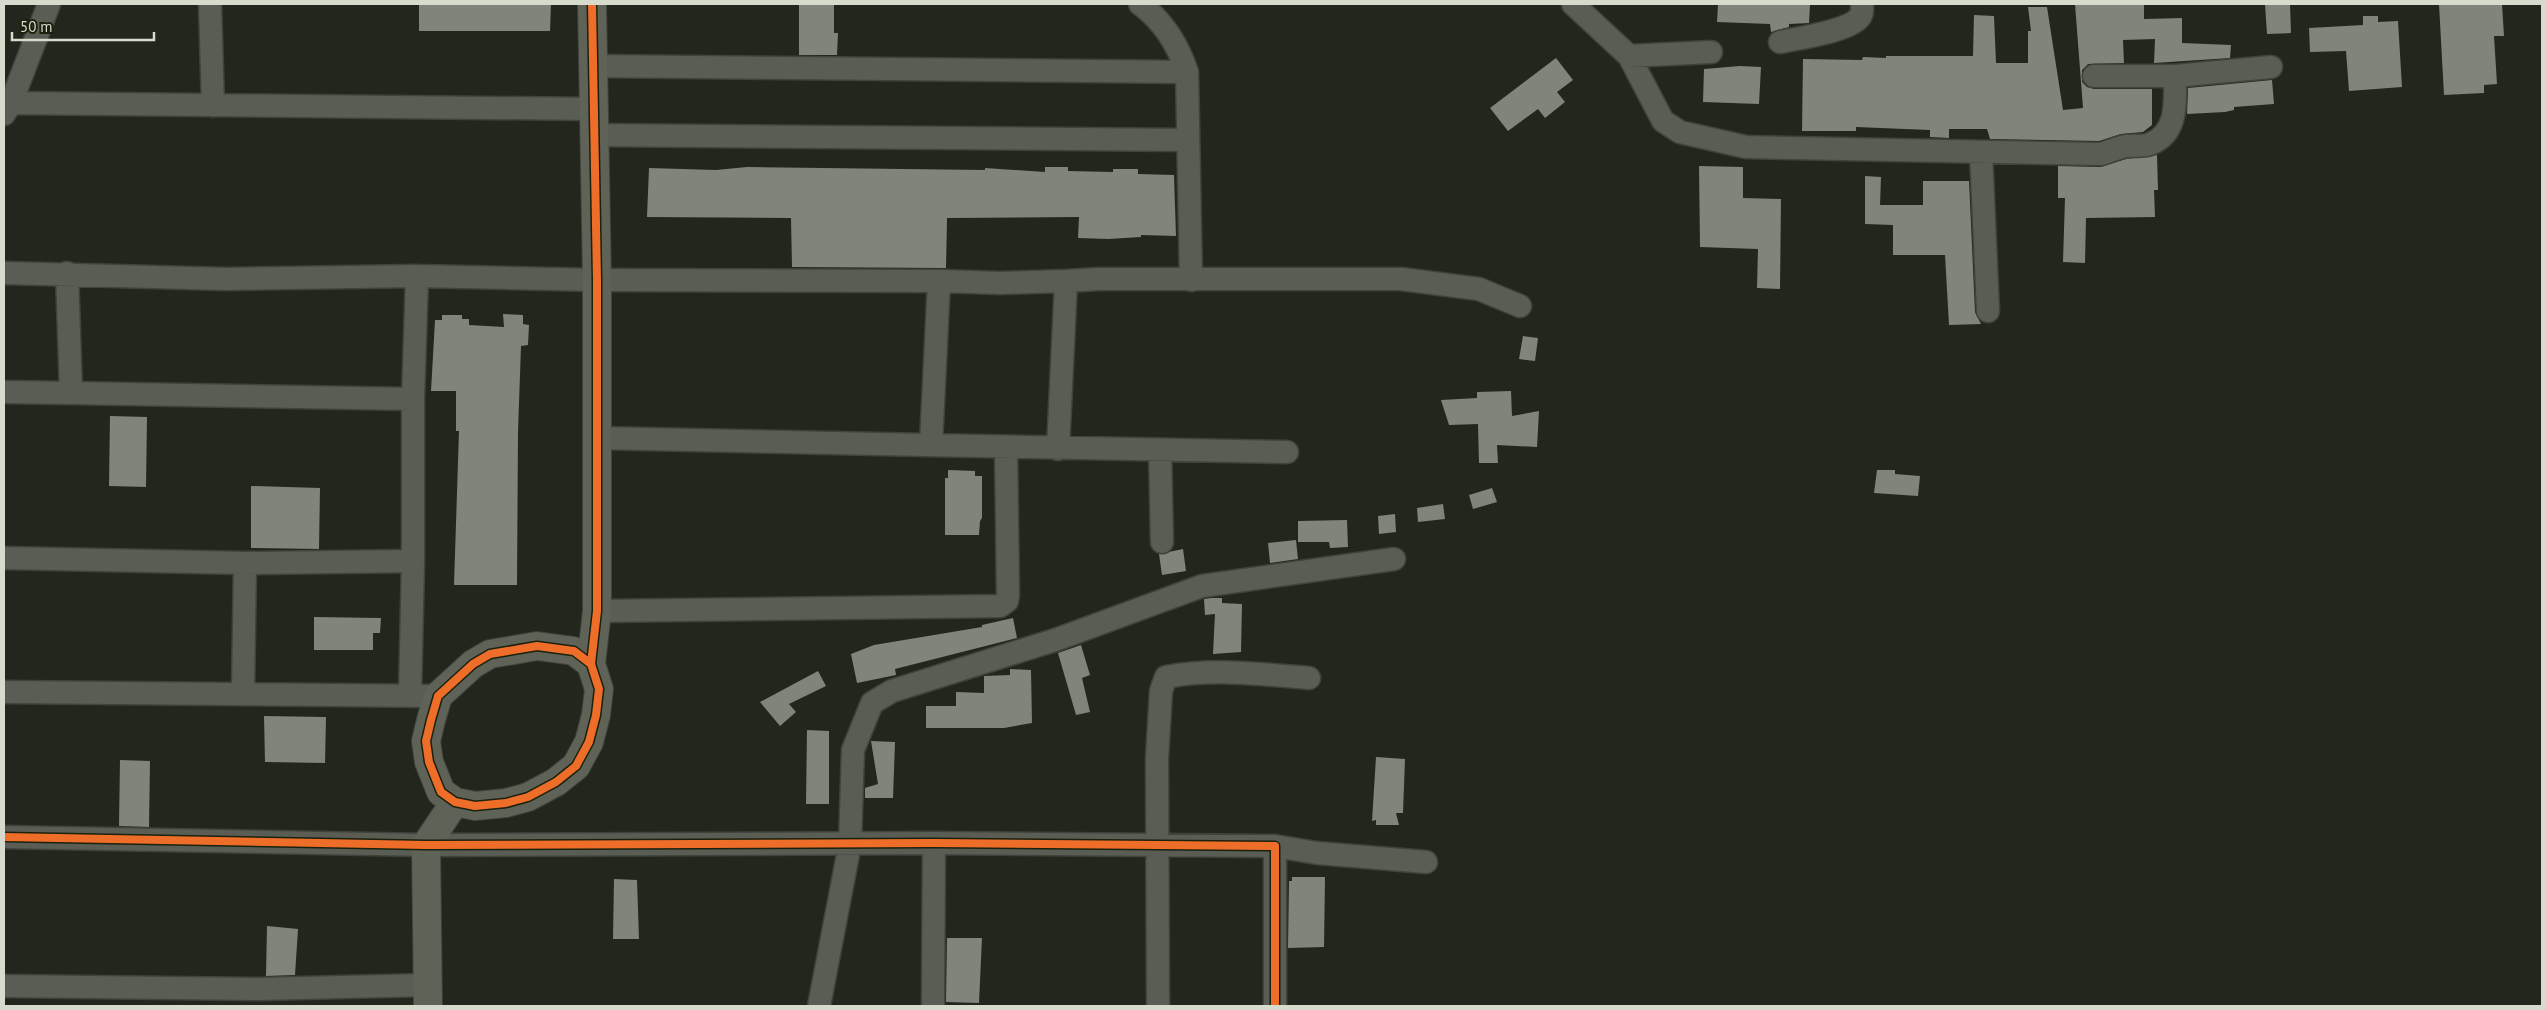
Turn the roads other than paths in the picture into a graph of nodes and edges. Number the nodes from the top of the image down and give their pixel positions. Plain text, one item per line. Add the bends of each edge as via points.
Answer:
1 (49, 4) edge
2 (210, 4) edge
3 (592, 4) edge
4 (1140, 4) edge
5 (1573, 4) edge
6 (1862, 4) edge
7 (1780, 42) dead end
8 (1711, 52) dead end
9 (1630, 56) junction
10 (592, 66) junction
11 (2271, 67) dead end
12 (1187, 72) junction
13 (2094, 76) dead end
14 (2175, 76) junction
15 (214, 106) junction
16 (7, 109) edge
17 (593, 122) junction
18 (1188, 140) junction
19 (1981, 152) junction
20 (4, 273) edge
21 (67, 273) junction
22 (418, 276) junction
23 (597, 280) junction
24 (1192, 280) junction
25 (1066, 281) junction
26 (939, 282) junction
27 (1520, 306) dead end
28 (1988, 311) dead end
29 (4, 392) edge
30 (71, 393) junction
31 (413, 399) junction
32 (596, 438) junction
33 (931, 444) junction
34 (1006, 448) junction
35 (1058, 449) junction
36 (1160, 450) junction
37 (1287, 452) dead end
38 (1162, 542) dead end
39 (4, 558) edge
40 (1394, 559) dead end
41 (414, 561) junction
42 (245, 563) junction
43 (597, 611) junction
44 (591, 664) junction
45 (1309, 678) dead end
46 (4, 692) edge
47 (243, 693) junction
48 (410, 695) junction
49 (438, 696) junction
50 (455, 802) junction
51 (4, 837) edge
52 (934, 843) junction
53 (850, 844) junction
54 (426, 845) junction
55 (1157, 846) junction
56 (1274, 846) junction
57 (1426, 862) dead end
58 (4, 986) edge
59 (428, 996) edge
60 (258, 998) edge
61 (819, 1006) edge
62 (933, 1006) edge
63 (1158, 1006) edge
64 (1275, 1006) edge

1 - 16 street
2 - 15 street
3 - 10 street
4 - 12 street via 1168,32
5 - 9 street
6 - 7 street via 1859,18 1849,25
8 - 9 street
9 - 19 street via 1663,120 1680,132 1746,146
10 - 12 street
10 - 17 street
11 - 14 street
12 - 18 street
13 - 14 street
14 - 19 street via 2175,108 2171,125 2166,134 2150,144 2124,146 2101,154
15 - 16 street
15 - 17 street
17 - 18 street
17 - 23 street
18 - 24 street
19 - 28 street
20 - 21 street
21 - 22 street via 227,279
21 - 30 street
22 - 23 street
22 - 31 street
23 - 26 street
23 - 32 street
24 - 25 street
24 - 27 street via 1401,279 1479,289
25 - 26 street
25 - 35 street
26 - 33 street
29 - 30 street
30 - 31 street
31 - 41 street
32 - 33 street
32 - 43 street
33 - 34 street
34 - 35 street
34 - 43 street via 1008,595 1007,601 1000,606
35 - 36 street
36 - 37 street
36 - 38 street
39 - 42 street
40 - 53 street via 1202,586 1055,640 892,691 872,703 853,750
41 - 42 street
41 - 48 street
42 - 47 street
43 - 44 street
44 - 49 street via 574,651 537,646 490,654 473,664
44 - 50 street via 599,690 596,715 589,742 576,766 556,782 528,797 475,806
45 - 55 street via 1201,672 1166,678 1161,691 1157,758
46 - 47 street
47 - 48 street
48 - 49 street
49 - 50 street via 426,741 429,762 441,792
50 - 54 street
51 - 54 street
52 - 53 street
52 - 55 street
52 - 62 street
53 - 54 street
53 - 61 street
54 - 59 street
55 - 56 street
55 - 63 street
56 - 57 street
56 - 64 street
58 - 60 street
59 - 60 street

